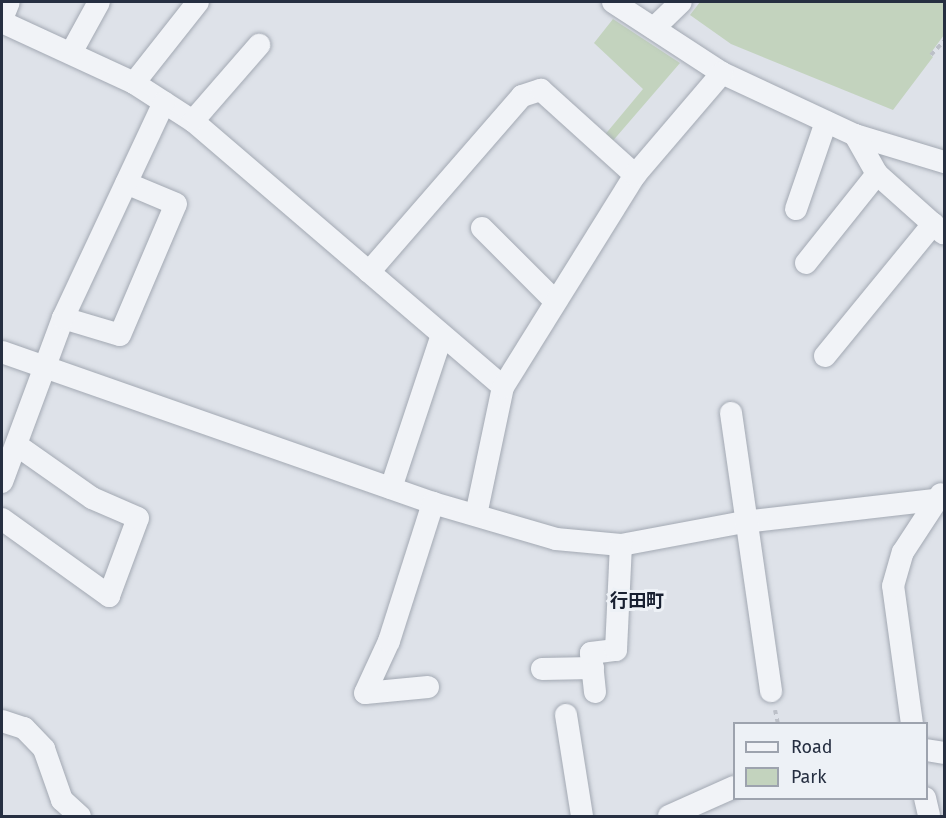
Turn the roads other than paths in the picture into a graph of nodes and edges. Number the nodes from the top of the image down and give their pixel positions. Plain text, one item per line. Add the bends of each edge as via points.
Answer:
1 (9, 2) edge
2 (99, 2) edge
3 (198, 2) edge
4 (613, 2) edge
5 (681, 2) edge
6 (2, 21) edge
7 (654, 28) junction
8 (259, 45) dead end
9 (71, 53) junction
10 (722, 73) junction
11 (134, 83) junction
12 (164, 102) junction
13 (193, 121) junction
14 (826, 122) junction
15 (855, 135) junction
16 (945, 162) edge
17 (877, 174) junction
18 (635, 175) junction
19 (126, 183) junction
20 (796, 209) dead end
21 (482, 228) dead end
22 (939, 229) edge
23 (806, 263) dead end
24 (369, 272) junction
25 (554, 300) junction
26 (63, 318) junction
27 (442, 335) junction
28 (2, 352) edge
29 (825, 356) dead end
30 (45, 367) junction
31 (503, 387) junction
32 (730, 413) dead end
33 (18, 446) junction
34 (2, 482) edge
35 (391, 489) junction
36 (940, 495) edge
37 (433, 503) junction
38 (476, 515) junction
39 (2, 519) edge
40 (744, 522) junction
41 (621, 545) junction
42 (593, 668) junction
43 (542, 669) dead end
44 (428, 687) dead end
45 (771, 691) dead end
46 (595, 692) dead end
47 (566, 715) dead end
48 (2, 721) edge
49 (912, 722) edge
50 (928, 750) edge
51 (945, 753) edge
52 (733, 789) edge
53 (926, 800) edge
54 (717, 809) edge
55 (80, 816) edge
56 (582, 816) edge
57 (669, 816) edge
58 (929, 816) edge

1 - 6 street
2 - 9 street
3 - 11 street
4 - 7 street
5 - 7 street
6 - 9 street
7 - 10 street
8 - 13 street
9 - 11 street
10 - 14 street
10 - 18 street
11 - 12 street
12 - 13 street
12 - 19 street
13 - 24 street
14 - 15 street
14 - 20 street
15 - 16 street
15 - 17 street
17 - 22 street
17 - 23 street
18 - 24 street via 541,90 522,96
18 - 25 street
19 - 26 street
19 - 26 street via 176,204 120,335
21 - 25 street
22 - 29 street
24 - 27 street
25 - 31 street
26 - 30 street
27 - 31 street
27 - 35 street
28 - 30 street
30 - 33 street
30 - 35 street
31 - 38 street
32 - 40 street
33 - 34 street
33 - 39 street via 93,498 138,518 109,597
35 - 37 street
36 - 40 street
36 - 49 street via 903,552 893,586
37 - 38 street
37 - 44 street via 389,641 365,693
38 - 41 street via 556,539
40 - 41 street
40 - 45 street
41 - 42 street via 616,650 591,653
42 - 43 street
42 - 46 street
47 - 56 street
48 - 55 street via 24,728 44,749 62,800
50 - 51 street
52 - 54 street
53 - 58 street
54 - 57 street

